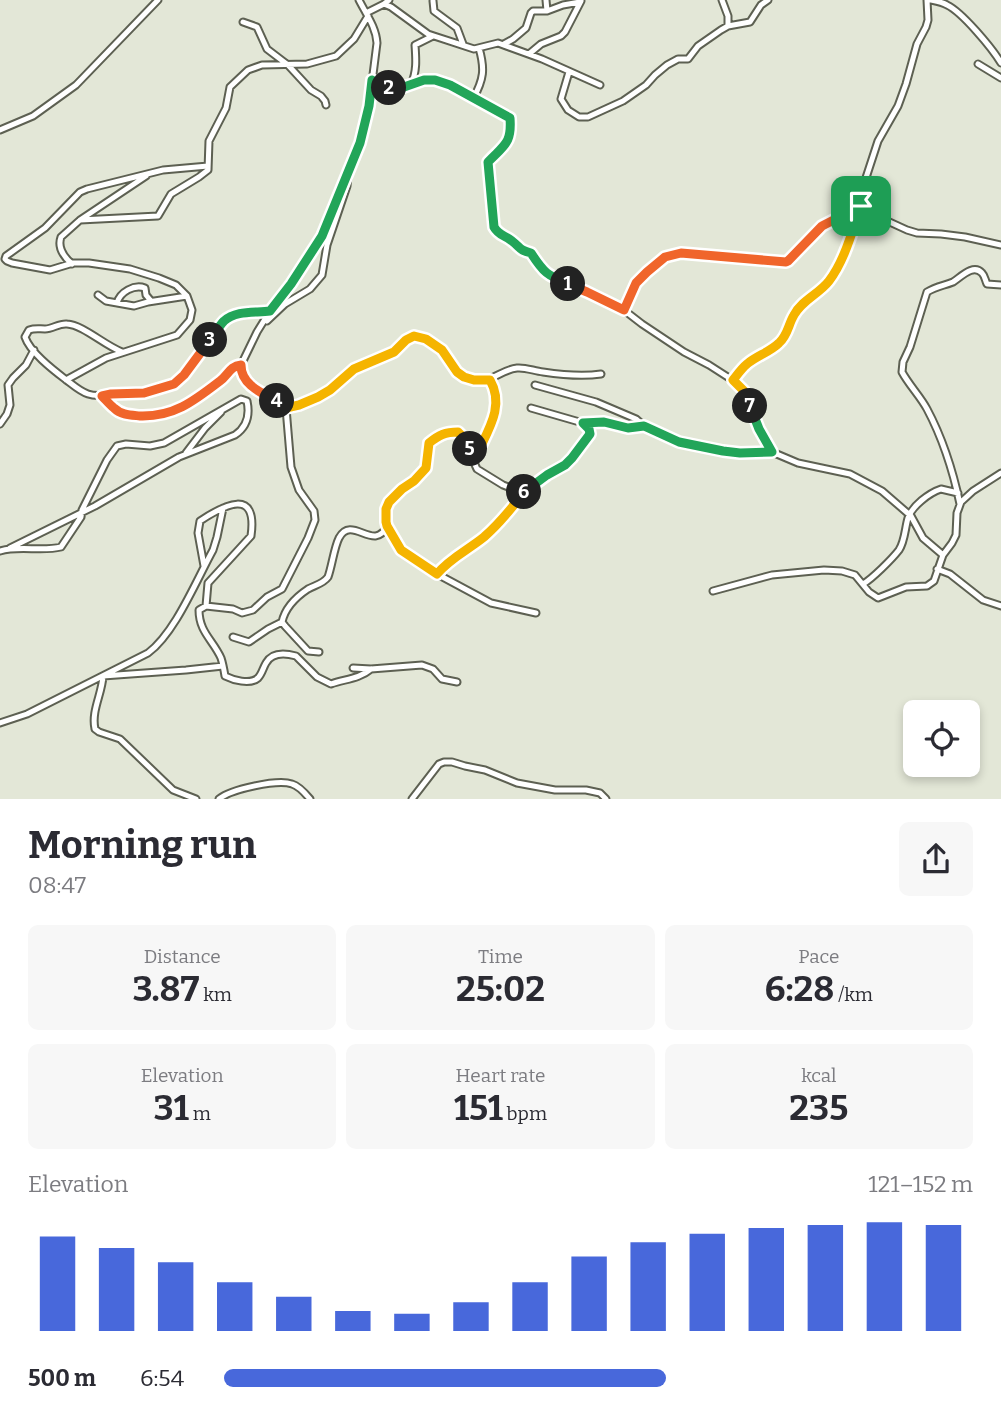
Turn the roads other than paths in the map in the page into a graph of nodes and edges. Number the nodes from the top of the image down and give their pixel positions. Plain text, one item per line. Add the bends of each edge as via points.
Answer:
1 (158, 0) edge
2 (359, 0) edge
3 (546, 0) edge
4 (722, 0) edge
5 (768, 0) edge
6 (929, 0) edge
7 (433, 1) edge
8 (581, 1) edge
9 (386, 2) edge
10 (760, 3) edge
11 (547, 11) junction
12 (367, 15) junction
13 (243, 22) dead end
14 (728, 26) junction
15 (449, 28) junction
16 (437, 37) junction
17 (504, 44) junction
18 (464, 45) junction
19 (479, 48) junction
20 (529, 54) junction
21 (1001, 63) edge
22 (978, 64) dead end
23 (288, 65) junction
24 (569, 72) junction
25 (1001, 78) edge
26 (372, 80) junction
27 (411, 84) junction
28 (600, 85) dead end
29 (473, 99) junction
30 (326, 105) dead end
31 (0, 130) edge
32 (208, 166) junction
33 (348, 171) junction
34 (150, 173) junction
35 (861, 206) junction
36 (80, 220) junction
37 (1001, 245) edge
38 (72, 264) junction
39 (1001, 285) edge
40 (98, 295) dead end
41 (187, 296) junction
42 (151, 301) junction
43 (117, 303) junction
44 (624, 310) junction
45 (270, 311) junction
46 (262, 326) junction
47 (34, 350) junction
48 (123, 352) junction
49 (241, 365) junction
50 (601, 374) dead end
51 (66, 380) junction
52 (490, 380) junction
53 (733, 380) junction
54 (535, 384) dead end
55 (102, 396) junction
56 (228, 405) junction
57 (286, 408) junction
58 (531, 408) dead end
59 (583, 423) junction
60 (0, 424) edge
61 (644, 426) junction
62 (772, 452) junction
63 (185, 455) junction
64 (471, 456) junction
65 (1001, 473) edge
66 (524, 492) junction
67 (958, 493) junction
68 (960, 504) junction
69 (223, 508) junction
70 (81, 513) junction
71 (909, 515) junction
72 (387, 526) junction
73 (10, 548) junction
74 (0, 551) edge
75 (943, 555) junction
76 (204, 566) junction
77 (937, 569) junction
78 (437, 574) junction
79 (863, 584) junction
80 (713, 591) dead end
81 (206, 606) junction
82 (1001, 606) edge
83 (536, 613) dead end
84 (282, 622) junction
85 (233, 637) dead end
86 (319, 652) dead end
87 (223, 666) junction
88 (353, 668) dead end
89 (371, 669) junction
90 (103, 676) junction
91 (457, 682) dead end
92 (0, 723) edge
93 (196, 799) edge
94 (219, 799) edge
95 (310, 799) edge
96 (412, 799) edge
97 (606, 799) edge

1 - 31 street via 76,85 33,116
2 - 12 street
3 - 11 street
4 - 14 street
5 - 10 street
6 - 21 street via 955,11
6 - 35 street via 926,27 916,44 898,106 878,141
7 - 15 street via 434,11
8 - 11 street
8 - 20 street via 565,32
9 - 12 street
9 - 16 street
10 - 14 street via 750,22
11 - 17 street via 533,11 526,27
12 - 23 street via 354,39 336,56
12 - 26 street via 377,37
13 - 23 street via 257,27 267,49
14 - 24 street via 698,46 688,59 667,65 623,102 588,117 568,110 561,99
15 - 16 street
15 - 18 street via 457,28
16 - 18 street
16 - 27 street via 415,45
17 - 19 street
17 - 20 street
18 - 19 street
19 - 29 street via 482,80
20 - 24 street
22 - 25 street
23 - 30 street
23 - 32 street via 255,66 230,87 226,108 209,141
24 - 28 street
26 - 27 street via 383,88
26 - 33 street via 363,133
27 - 29 street via 435,80
29 - 44 street via 510,118 507,144 488,162 498,234 531,253 548,275
32 - 34 street
32 - 36 street via 200,177 171,194 158,216
33 - 45 street via 322,236
33 - 46 street via 322,275
34 - 36 street
34 - 38 street via 80,192 45,228 5,259 50,270
35 - 37 street via 917,233
35 - 44 street via 822,226 786,262 681,253 665,257 636,283
35 - 53 street via 829,280 794,313 779,344 748,363
36 - 38 street via 59,240 62,254
38 - 41 street via 130,269 176,285
39 - 67 street via 986,284 975,270 927,292 903,362 902,372 944,443
40 - 43 street
41 - 42 street
41 - 48 street via 190,320 177,334
42 - 43 street via 134,306
42 - 43 street via 145,288 137,286 123,293
44 - 53 street
45 - 46 street
45 - 55 street via 225,320 174,384 144,393
46 - 49 street
47 - 48 street via 25,339 26,332 64,323
47 - 51 street
47 - 60 street via 9,382 10,405
48 - 51 street
49 - 55 street via 232,367 189,404 165,414 128,415
49 - 57 street via 247,383
50 - 52 street via 565,376 518,368
51 - 55 street via 86,394
52 - 57 street via 464,377 442,350 414,336 394,352 354,369 318,397
52 - 64 street via 497,406 477,454
53 - 62 street via 744,391
54 - 61 street via 596,402
56 - 63 street
56 - 63 street via 247,401 248,417 241,431
56 - 70 street via 164,443 117,446
57 - 81 street via 290,467 314,511 308,538 282,589 253,610 242,613
58 - 59 street
59 - 61 street
59 - 66 street via 590,434 572,458
61 - 62 street via 679,442 723,451
62 - 71 street via 798,463 850,474 882,491
63 - 70 street
64 - 66 street via 477,469
64 - 72 street via 468,442 458,432 444,433 429,443 426,468 389,502
65 - 68 street
66 - 78 street via 502,521
67 - 68 street
67 - 71 street via 936,491
68 - 75 street via 956,535
69 - 76 street via 213,551
69 - 76 street via 198,526
69 - 81 street via 243,504 252,531 208,583
70 - 73 street
70 - 73 street via 61,547
71 - 75 street via 923,538
71 - 79 street via 899,549
72 - 78 street via 401,550
72 - 84 street via 377,537 345,531 326,581 298,597
73 - 74 street
75 - 77 street
76 - 90 street via 172,627 157,645
77 - 79 street via 927,586 906,587 877,598
77 - 82 street via 983,600
78 - 83 street via 491,603
79 - 80 street via 842,570 824,570 772,575
81 - 87 street via 199,610 201,627
84 - 85 street via 249,642
84 - 86 street via 308,651
87 - 89 street via 228,678 253,681 270,657 293,655 331,684 360,677
87 - 90 street
88 - 89 street
89 - 91 street via 422,665 442,679
90 - 92 street
90 - 93 street via 95,729 120,739 173,790
94 - 95 street via 254,786 284,783 295,784
96 - 97 street via 444,762 485,770 517,783 600,793

